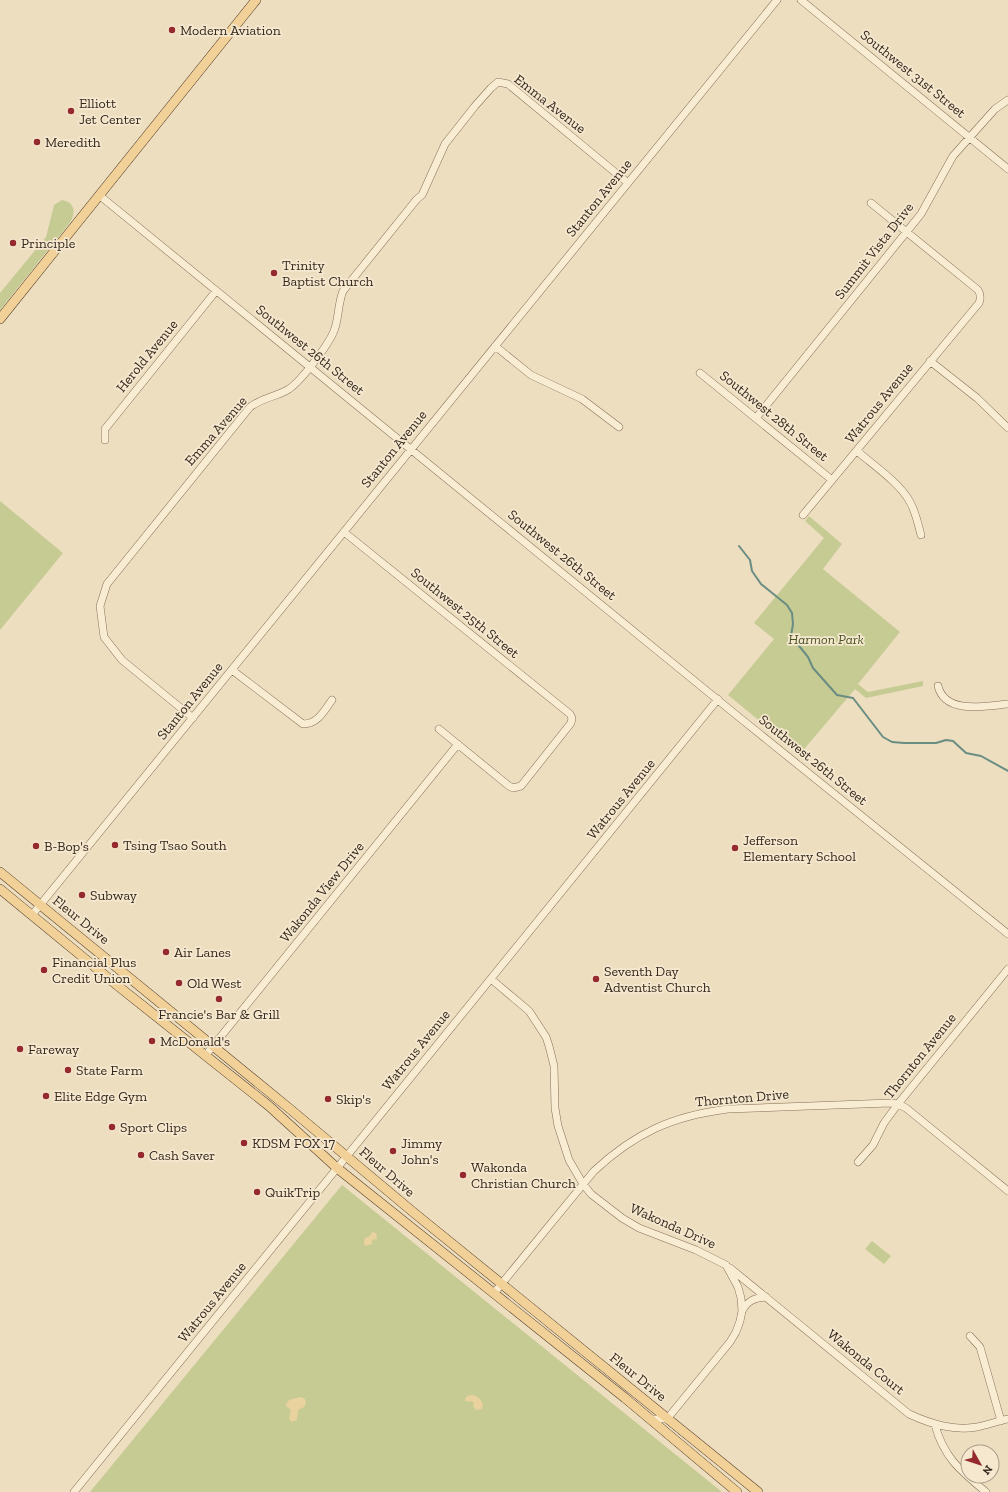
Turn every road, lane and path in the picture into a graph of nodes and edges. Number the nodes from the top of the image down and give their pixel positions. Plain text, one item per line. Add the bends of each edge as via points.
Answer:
1 (256, 0) edge
2 (777, 0) edge
3 (801, 0) edge
4 (1008, 100) edge
5 (969, 137) junction
6 (1008, 169) edge
7 (628, 183) junction
8 (99, 195) junction
9 (871, 203) dead end
10 (908, 233) junction
11 (216, 291) junction
12 (0, 319) edge
13 (495, 346) junction
14 (930, 361) junction
15 (310, 367) junction
16 (700, 373) dead end
17 (756, 418) junction
18 (619, 427) dead end
19 (1008, 428) edge
20 (105, 440) dead end
21 (411, 449) junction
22 (856, 451) junction
23 (832, 480) junction
24 (803, 515) dead end
25 (344, 532) junction
26 (921, 535) dead end
27 (232, 670) junction
28 (938, 686) dead end
29 (718, 699) junction
30 (332, 700) dead end
31 (1008, 704) edge
32 (192, 718) junction
33 (439, 729) dead end
34 (458, 744) junction
35 (0, 872) edge
36 (0, 889) edge
37 (40, 905) junction
38 (32, 916) junction
39 (1008, 934) edge
40 (1008, 969) edge
41 (490, 979) junction
42 (213, 1046) junction
43 (205, 1056) junction
44 (898, 1104) junction
45 (347, 1156) junction
46 (858, 1162) dead end
47 (337, 1168) junction
48 (583, 1184) junction
49 (1008, 1191) edge
50 (726, 1265) junction
51 (502, 1285) junction
52 (494, 1293) junction
53 (766, 1297) junction
54 (742, 1312) junction
55 (970, 1336) dead end
56 (650, 1419) junction
57 (666, 1419) junction
58 (1004, 1420) edge
59 (935, 1425) junction
60 (74, 1492) edge
61 (737, 1492) edge
62 (758, 1492) edge
63 (986, 1492) edge

1 - 8 main road
2 - 7 street, Stanton Avenue
3 - 5 street, Southwest 31st Street
4 - 5 street, Summit Vista Drive via 995,109
5 - 6 street, Southwest 31st Street
5 - 10 street, Summit Vista Drive via 953,156 931,199
7 - 13 street, Stanton Avenue
7 - 15 street, Emma Avenue via 508,84 498,82 445,144 422,195 347,285 339,300 332,336
8 - 11 street, Southwest 26th Street
8 - 12 main road
9 - 10 street
10 - 14 street, Watrous Avenue via 980,294 975,306
10 - 17 street, Summit Vista Drive
11 - 15 street, Southwest 26th Street
11 - 20 street, Herold Avenue via 105,430
13 - 18 street via 531,375 582,399
13 - 21 street, Stanton Avenue
14 - 19 street via 977,398
14 - 22 street, Watrous Avenue
15 - 21 street, Southwest 26th Street
15 - 32 street, Emma Avenue via 288,390 264,398 250,407 107,584 100,606 104,637 122,660
16 - 17 street, Southwest 28th Street
17 - 23 street, Southwest 28th Street
21 - 25 street, Stanton Avenue
21 - 29 street, Southwest 26th Street
22 - 23 street, Watrous Avenue
22 - 26 street via 902,490 916,514
23 - 24 street, Watrous Avenue
25 - 27 street, Stanton Avenue
25 - 34 street, Southwest 25th Street via 572,718 571,723 521,786 513,788
27 - 30 street via 303,724 315,722
27 - 32 street, Stanton Avenue
28 - 31 street via 944,697 960,706
29 - 39 street, Southwest 26th Street
29 - 41 street, Watrous Avenue
32 - 37 street, Stanton Avenue
33 - 34 street
34 - 42 street, Wakonda View Drive
35 - 37 main road, Fleur Drive
36 - 38 main road, Fleur Drive
37 - 38 street, Stanton Avenue
37 - 42 main road, Fleur Drive
38 - 43 main road, Fleur Drive
40 - 44 street, Thornton Avenue
41 - 45 street, Watrous Avenue
41 - 48 street, Wakonda Drive via 529,1011 546,1037 554,1066 554,1097 558,1126 569,1160
42 - 43 street, Wakonda View Drive
42 - 45 main road, Fleur Drive
43 - 47 main road, Fleur Drive via 269,1106
44 - 46 street, Thornton Avenue via 884,1123 873,1145
44 - 48 street, Thornton Drive via 890,1102 728,1109 686,1117 645,1132 608,1158
44 - 49 street
45 - 47 street, Watrous Avenue
45 - 51 main road, Fleur Drive
47 - 52 main road, Fleur Drive
47 - 60 street, Watrous Avenue
48 - 50 street, Wakonda Drive via 591,1194 628,1221
48 - 51 street, Thornton Drive
50 - 53 street, Wakonda Court
50 - 54 street, Wakonda Drive via 738,1287
51 - 52 street, Thornton Drive
51 - 57 main road, Fleur Drive
52 - 56 main road, Fleur Drive
53 - 54 street via 751,1300
53 - 59 street, Wakonda Court via 909,1414
54 - 57 street, Wakonda Drive via 730,1342
55 - 58 street via 980,1347
56 - 57 street
56 - 61 main road, Fleur Drive
57 - 62 main road, Fleur Drive
58 - 59 street, Wakonda Court via 967,1428
59 - 63 street via 941,1444 956,1466

